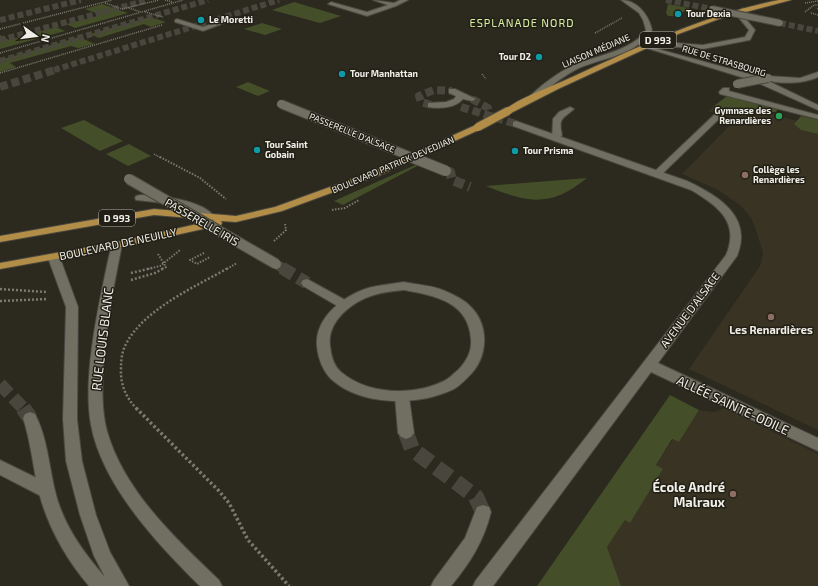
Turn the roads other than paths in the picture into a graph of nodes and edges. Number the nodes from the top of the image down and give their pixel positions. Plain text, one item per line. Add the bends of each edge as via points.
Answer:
1 (343, 0) edge
2 (376, 0) edge
3 (406, 0) edge
4 (624, 0) edge
5 (788, 0) edge
6 (394, 5) junction
7 (712, 9) tunnel mouth
8 (743, 10) junction
9 (177, 20) dead end
10 (224, 22) dead end
11 (780, 23) tunnel mouth
12 (648, 45) junction
13 (818, 74) edge
14 (737, 84) dead end
15 (726, 90) dead end
16 (452, 91) tunnel mouth
17 (459, 96) junction
18 (534, 97) junction
19 (472, 99) tunnel mouth
20 (281, 104) dead end
21 (431, 105) dead end
22 (443, 105) junction
23 (461, 107) tunnel mouth
24 (818, 108) edge
25 (570, 109) dead end
26 (718, 116) dead end
27 (818, 117) edge
28 (516, 124) tunnel mouth
29 (555, 138) junction
30 (446, 170) tunnel mouth
31 (657, 174) junction
32 (129, 179) dead end
33 (140, 198) dead end
34 (209, 216) junction
35 (236, 219) junction
36 (0, 239) edge
37 (117, 245) junction
38 (54, 258) junction
39 (276, 264) tunnel mouth
40 (0, 266) edge
41 (307, 283) tunnel mouth
42 (343, 304) junction
43 (649, 365) junction
44 (402, 396) junction
45 (30, 418) tunnel mouth
46 (406, 433) tunnel mouth
47 (818, 445) edge
48 (0, 467) edge
49 (46, 491) junction
50 (483, 512) tunnel mouth
51 (101, 586) edge
52 (120, 586) edge
53 (213, 586) edge
54 (440, 586) edge
55 (482, 586) edge

1 - 6 street via 331,4 367,14
2 - 6 street
3 - 6 street
4 - 18 street, LIAISON MÉDIANE via 645,17 649,30 646,37 635,44 575,68 549,82
5 - 8 main road, BOULEVARD PATRICK DEVEDJIAN / D 993
7 - 11 street, bridge
8 - 12 main road, BOULEVARD PATRICK DEVEDJIAN / D 993 via 704,22
8 - 12 street via 746,14 742,18 752,30 748,39 703,46
9 - 10 street via 203,29
12 - 18 main road, BOULEVARD PATRICK DEVEDJIAN / D 993
12 - 24 street, RUE DE STRASBOURG via 757,79
13 - 14 street, bridge via 808,79 768,78
15 - 27 street via 723,92
16 - 17 street
17 - 19 street
17 - 22 street via 457,101
18 - 35 main road, BOULEVARD PATRICK DEVEDJIAN / D 993, bridge via 412,159 328,192 278,209
20 - 30 street, PASSERELLE D'ALSACE, bridge
21 - 22 street
22 - 23 street
25 - 29 street via 560,114 555,128 558,135
26 - 31 street
28 - 29 street, AVENUE D'ALSACE
29 - 31 street, AVENUE D'ALSACE
31 - 43 street, AVENUE D'ALSACE via 692,186 718,202 733,221 737,237 731,256
32 - 39 street, PASSERELLE IRIS, bridge
33 - 34 street via 176,200
34 - 35 main road, BOULEVARD PATRICK DEVEDJIAN / D 993
34 - 36 main road, BOULEVARD PATRICK DEVEDJIAN / D 993 via 154,212
35 - 37 main road, BOULEVARD DE NEUILLY / D 993
37 - 38 main road, BOULEVARD DE NEUILLY / D 993
37 - 53 street, RUE LOUIS BLANC via 108,286 95,396 104,446 133,500 176,551
38 - 40 main road, BOULEVARD DE NEUILLY / D 993
38 - 52 street via 72,307 70,419 74,461 88,515 103,556
41 - 42 street
42 - 44 street via 330,317 323,333 322,349 329,366 344,380 364,391
42 - 44 street via 376,289 414,287 433,290 450,297 464,307 474,319 479,333 480,348 469,369 455,382 436,391
43 - 47 street, ALLÉE SAINTE-ODILE
43 - 55 street, AVENUE D'ALSACE
44 - 46 street
45 - 49 street
48 - 49 street
49 - 51 street via 63,535 78,560
50 - 54 street via 472,546

